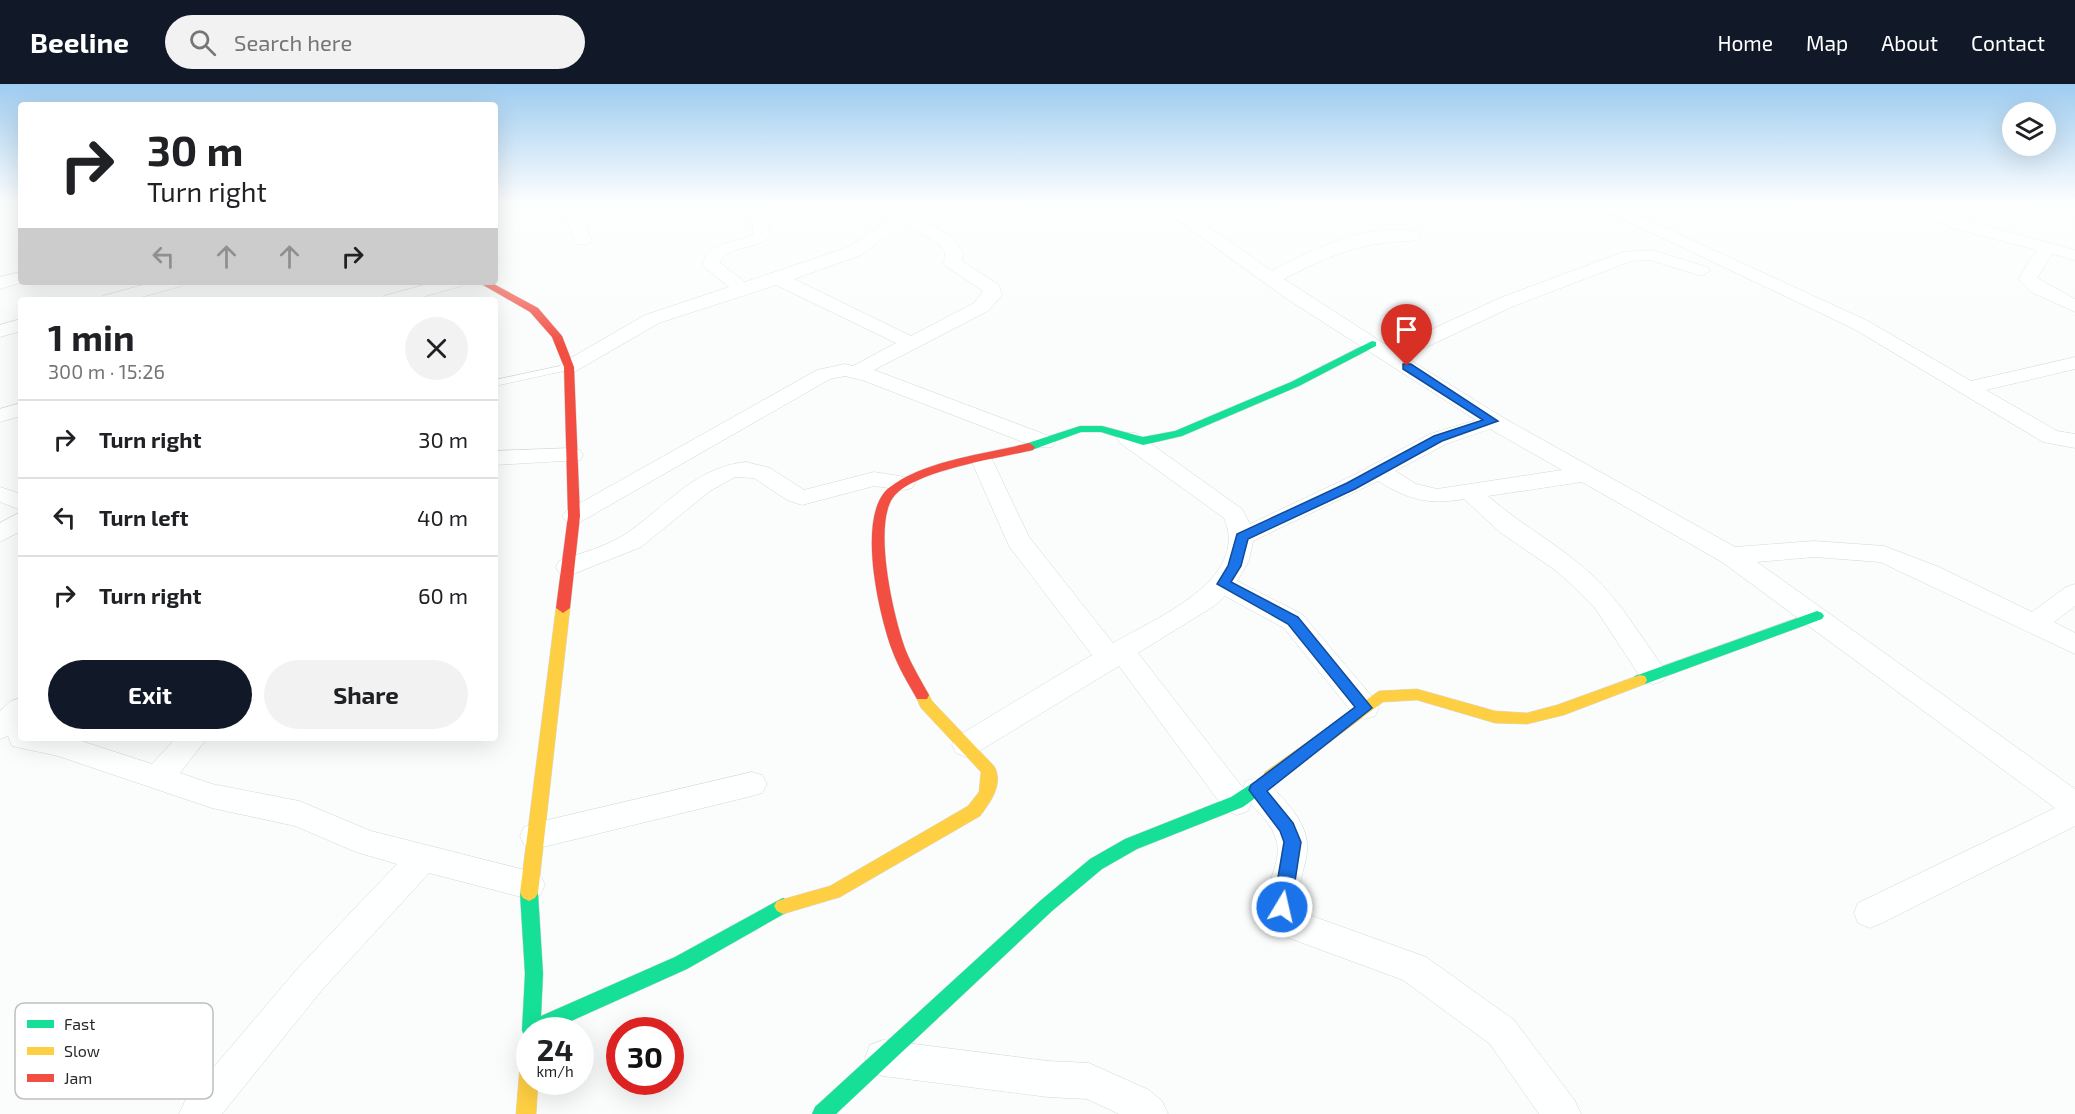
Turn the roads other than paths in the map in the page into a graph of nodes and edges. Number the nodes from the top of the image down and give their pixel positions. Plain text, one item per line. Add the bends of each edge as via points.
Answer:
1 (722, 249) edge
2 (858, 249) edge
3 (952, 249) edge
4 (1228, 249) edge
5 (1332, 249) edge
6 (1697, 249) edge
7 (2047, 249) joint
8 (2075, 255) edge
9 (1701, 271) dead end
10 (18, 278) edge
11 (779, 279) junction
12 (1271, 279) junction
13 (0, 282) edge
14 (164, 285) edge
15 (444, 285) edge
16 (488, 285) edge
17 (743, 290) junction
18 (121, 297) edge
19 (402, 297) edge
20 (2075, 306) edge
21 (18, 326) edge
22 (0, 331) edge
23 (911, 343) junction
24 (1381, 350) junction
25 (2075, 363) edge
26 (569, 367) junction
27 (856, 372) junction
28 (498, 382) edge
29 (1981, 386) junction
30 (18, 410) edge
31 (0, 416) edge
32 (1492, 421) junction
33 (1128, 438) junction
34 (2075, 441) edge
35 (1044, 442) junction
36 (572, 455) junction
37 (498, 458) edge
38 (982, 460) junction
39 (1379, 471) junction
40 (1585, 474) junction
41 (904, 483) junction
42 (1470, 492) junction
43 (0, 494) edge
44 (18, 501) edge
45 (574, 516) junction
46 (18, 522) edge
47 (0, 534) edge
48 (1242, 537) junction
49 (1731, 556) junction
50 (568, 567) junction
51 (1224, 584) junction
52 (2075, 593) edge
53 (1817, 616) junction
54 (2034, 624) junction
55 (2075, 644) edge
56 (1116, 655) junction
57 (1653, 674) junction
58 (1365, 708) junction
59 (18, 712) edge
60 (0, 728) edge
61 (0, 734) edge
62 (18, 737) edge
63 (37, 741) edge
64 (190, 741) edge
65 (966, 745) junction
66 (158, 778) junction
67 (752, 784) dead end
68 (1247, 796) junction
69 (2075, 806) edge
70 (2075, 812) edge
71 (535, 836) junction
72 (424, 857) junction
73 (529, 885) junction
74 (1870, 913) dead end
75 (532, 1017) edge
76 (560, 1017) edge
77 (883, 1058) junction
78 (527, 1095) edge
79 (213, 1096) edge
80 (210, 1099) edge
81 (198, 1114) edge
82 (526, 1114) edge
83 (822, 1114) edge
84 (1149, 1114) edge
85 (1562, 1114) edge

1 - 17 street via 711,258 711,265
2 - 11 street
3 - 23 street via 953,263 992,289 993,295 981,307
4 - 12 street
5 - 12 street
6 - 29 street
7 - 8 street
7 - 20 street via 2026,279
9 - 24 street via 1652,255 1629,256
10 - 13 street
11 - 17 street
11 - 23 street
12 - 24 street
14 - 18 street
15 - 19 street
16 - 26 street via 534,310 557,336
17 - 26 street via 652,319
21 - 22 street
23 - 27 street
24 - 32 street
24 - 33 street via 1178,434 1156,440
25 - 29 street
26 - 28 lane
26 - 36 street
27 - 35 street
27 - 45 street via 824,374
29 - 34 street via 2051,437
30 - 31 street
32 - 39 street via 1438,439
32 - 40 street
33 - 35 street via 1090,428
33 - 48 street via 1233,514
35 - 38 street
36 - 37 street
36 - 45 street
38 - 41 street
38 - 56 street via 1018,540
39 - 42 street via 1421,495
39 - 48 street
40 - 42 street
40 - 49 street
41 - 50 street via 874,479 802,498 755,470 730,471 698,488 629,543
41 - 65 street via 891,492 882,506 878,524 881,570 896,644 926,704
42 - 57 street via 1509,527 1582,580 1604,602
43 - 44 street
45 - 50 street
46 - 47 street
48 - 51 street via 1235,566
49 - 53 street
49 - 54 street via 1814,549 1884,554
50 - 71 street
51 - 56 street
51 - 58 street via 1293,621
52 - 54 street
53 - 57 street
53 - 69 street
54 - 55 street
56 - 65 street
56 - 68 street via 1171,710 1182,731
57 - 58 street via 1519,721 1497,718 1412,691 1379,697
58 - 68 street
59 - 60 street
61 - 62 street
63 - 66 street
64 - 66 street
65 - 76 street via 989,770 993,784 974,811 834,892 776,908 681,963
66 - 72 street via 212,796 299,814 367,843
67 - 71 street
68 - 77 street via 1131,844 1096,864
68 - 85 street via 1287,828 1292,842 1282,907 1289,919 1301,927 1414,968 1502,1032
70 - 74 street
71 - 73 street
72 - 73 street
72 - 79 street via 310,979
73 - 75 street via 534,974
77 - 83 street
77 - 84 street via 1089,1081 1136,1103
78 - 82 street
80 - 81 street

